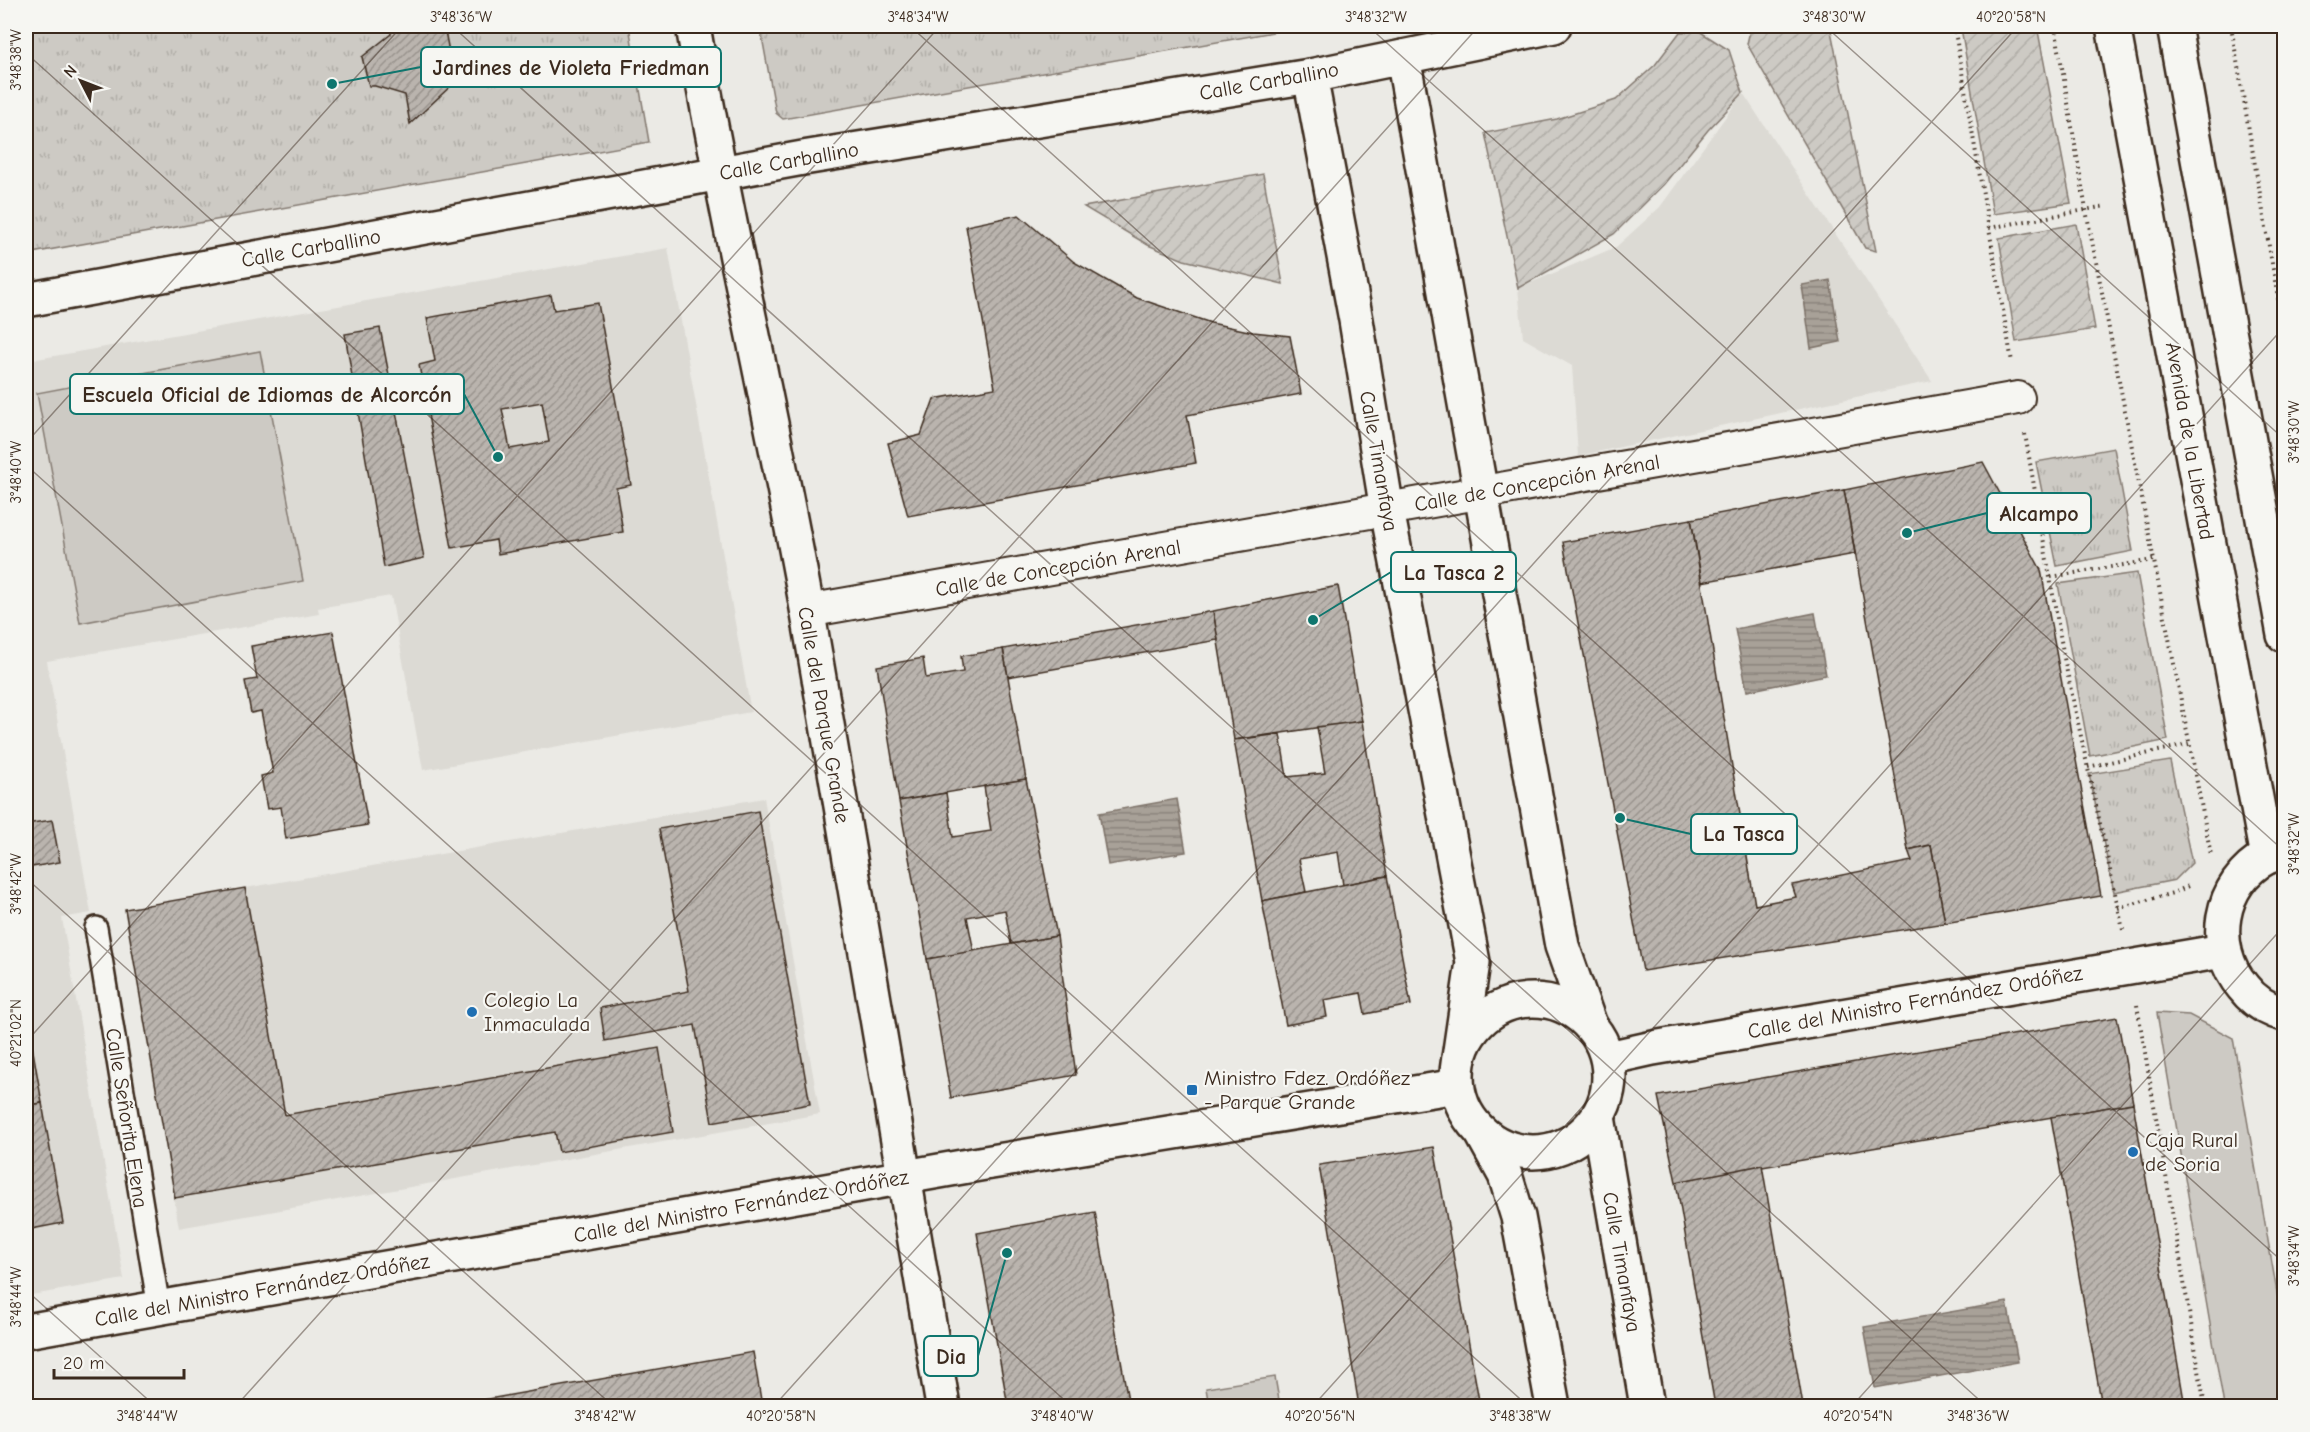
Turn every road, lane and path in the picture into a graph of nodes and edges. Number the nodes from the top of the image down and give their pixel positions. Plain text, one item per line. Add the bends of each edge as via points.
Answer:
1 (693, 26) edge
2 (1554, 26) edge
3 (1954, 26) edge
4 (2055, 26) edge
5 (2113, 26) edge
6 (2174, 26) edge
7 (2231, 26) edge
8 (1403, 57) junction
9 (1310, 76) junction
10 (719, 174) junction
11 (2145, 199) junction
12 (2086, 210) junction
13 (1989, 228) junction
14 (26, 300) edge
15 (2284, 333) edge
16 (2018, 398) junction
17 (1480, 493) junction
18 (1387, 510) junction
19 (2153, 560) junction
20 (2051, 577) junction
21 (807, 611) junction
22 (2284, 635) edge
23 (2189, 744) junction
24 (2088, 767) junction
25 (2276, 855) edge
26 (2211, 858) dead end
27 (2199, 881) dead end
28 (2118, 908) junction
29 (96, 928) dead end
30 (2223, 951) junction
31 (2130, 965) junction
32 (2284, 1014) edge
33 (1590, 1025) junction
34 (1608, 1058) junction
35 (1458, 1072) junction
36 (1598, 1117) junction
37 (1483, 1135) junction
38 (903, 1177) junction
39 (159, 1308) junction
40 (26, 1331) edge
41 (943, 1407) edge
42 (1553, 1407) edge
43 (1647, 1407) edge
44 (2205, 1407) edge

1 - 10 street, Calle del Parque Grande
2 - 8 street, Calle Carballino
3 - 13 path
4 - 12 path
5 - 11 street, Avenida de la Libertad
6 - 22 street
7 - 15 path
8 - 9 street, Calle Carballino
8 - 17 street
9 - 10 street, Calle Carballino
9 - 18 street, Calle Timanfaya
10 - 14 street, Calle Carballino
10 - 21 street, Calle del Parque Grande
11 - 12 path
11 - 25 street, Avenida de la Libertad
12 - 13 path
12 - 19 path
13 - 16 path
16 - 17 street, Calle de Concepción Arenal
16 - 20 path
17 - 18 street, Calle de Concepción Arenal
17 - 33 street via 1562,946
18 - 21 street, Calle de Concepción Arenal
18 - 35 street, Calle Timanfaya via 1473,962
19 - 20 path
19 - 23 path
20 - 24 path
21 - 38 street, Calle del Parque Grande
23 - 24 path
23 - 26 path
24 - 28 path
25 - 30 street via 2245,874 2230,897 2222,923
27 - 28 path via 2173,893
28 - 31 path
29 - 39 lane, Calle Señorita Elena
30 - 31 street, Calle del Ministro Fernández Ordóñez
30 - 32 street via 2233,976 2251,997
31 - 34 street, Calle del Ministro Fernández Ordóñez
31 - 44 path
33 - 34 street
33 - 35 street via 1564,1005 1531,999 1499,1007 1473,1028
34 - 36 street via 1608,1088
35 - 37 street via 1466,1113
35 - 38 street, Calle del Ministro Fernández Ordóñez
36 - 37 street via 1580,1136 1557,1149 1532,1153 1506,1148
36 - 43 street, Calle Timanfaya
37 - 42 street via 1505,1175 1518,1217
38 - 39 street, Calle del Ministro Fernández Ordóñez
38 - 41 street, Calle del Parque Grande
39 - 40 street, Calle del Ministro Fernández Ordóñez

